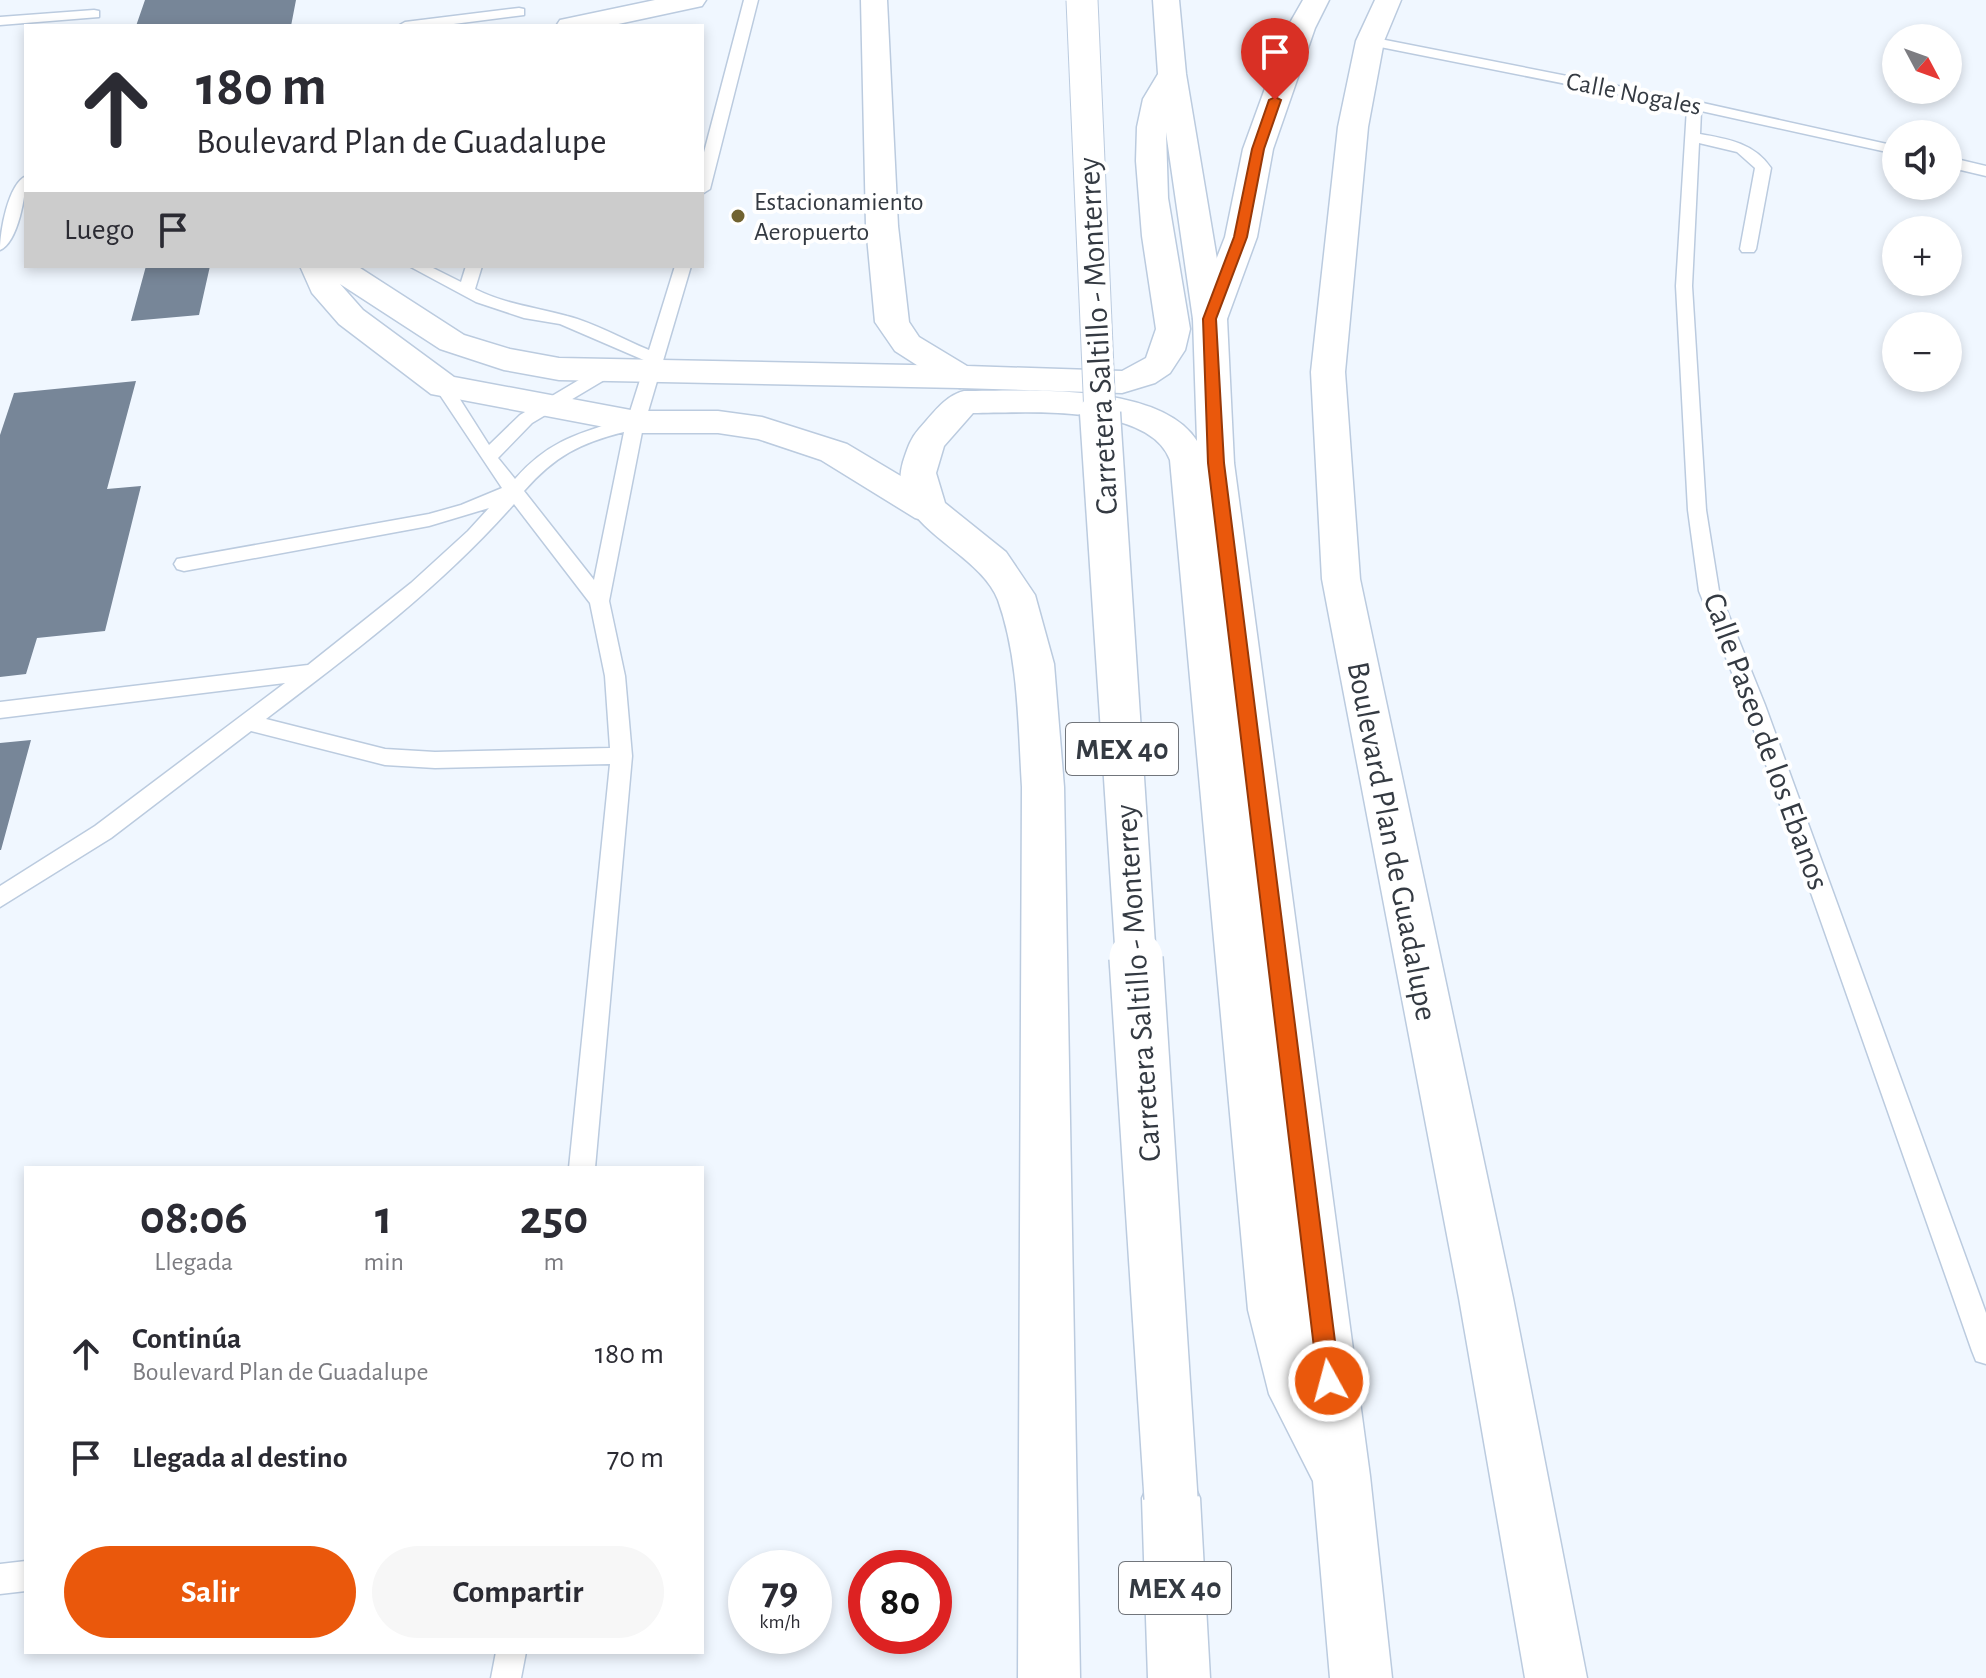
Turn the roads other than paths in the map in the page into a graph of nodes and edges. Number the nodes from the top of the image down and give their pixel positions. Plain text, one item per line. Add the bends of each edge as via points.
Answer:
1 (693, 0) edge
2 (751, 0) edge
3 (874, 0) edge
4 (1082, 0) edge
5 (1166, 0) edge
6 (1316, 0) edge
7 (1388, 0) edge
8 (95, 13) edge
9 (519, 13) edge
10 (0, 21) edge
11 (423, 24) edge
12 (579, 24) edge
13 (1370, 41) junction
14 (1172, 74) junction
15 (1694, 105) junction
16 (1693, 137) junction
17 (1882, 147) edge
18 (1962, 165) edge
19 (1986, 171) edge
20 (704, 181) edge
21 (24, 186) edge
22 (0, 245) edge
23 (1748, 249) dead end
24 (317, 268) edge
25 (338, 268) edge
26 (421, 268) edge
27 (473, 268) edge
28 (682, 268) edge
29 (466, 292) junction
30 (1210, 319) junction
31 (610, 369) junction
32 (443, 386) junction
33 (646, 387) junction
34 (962, 390) junction
35 (547, 405) junction
36 (488, 457) junction
37 (513, 491) junction
38 (928, 509) junction
39 (184, 564) dead end
40 (599, 601) junction
41 (315, 671) junction
42 (0, 710) edge
43 (251, 723) junction
44 (621, 756) junction
45 (0, 898) edge
46 (582, 1166) edge
47 (1986, 1351) edge
48 (1341, 1476) junction
49 (24, 1576) edge
50 (0, 1579) edge
51 (511, 1654) edge
52 (506, 1678) edge
53 (1049, 1678) edge
54 (1179, 1678) edge
55 (1361, 1678) edge
56 (1556, 1678) edge

1 - 12 main road
2 - 20 lane
3 - 34 main road via 882,226 892,322 907,344
4 - 54 main road, Carretera Saltillo - Monterrey / MEX 40, bridge via 1100,414
5 - 14 main road
6 - 30 main road via 1258,149 1241,237
7 - 13 main road, Boulevard Plan de Guadalupe
8 - 10 lane
9 - 11 lane
13 - 15 lane, Calle Nogales
13 - 56 main road, Boulevard Plan de Guadalupe via 1353,127 1328,372 1341,579 1483,1282
14 - 30 main road
14 - 34 main road via 1154,101 1150,134 1173,329 1161,364 1122,382
15 - 16 lane, Calle Paseo de los Ebanos
15 - 17 lane, Calle Nogales
16 - 23 lane via 1749,152 1761,163
16 - 47 lane, Calle Paseo de los Ebanos via 1684,286 1696,494 1709,591 1755,705
18 - 19 lane
21 - 22 lane
24 - 32 main road via 328,293 351,317
25 - 31 main road via 452,342 559,369
26 - 29 lane
27 - 29 lane
28 - 33 lane
29 - 33 lane via 507,308 564,320
30 - 48 main road via 1216,463
31 - 33 main road
31 - 35 lane
32 - 35 main road
32 - 36 lane
33 - 34 main road via 720,400
33 - 35 main road
33 - 37 lane via 541,461
33 - 38 main road via 718,422 773,432 834,452
33 - 40 lane
34 - 38 main road via 921,457 918,473
34 - 48 main road via 1130,413 1172,431 1188,460 1275,1310 1297,1394
35 - 36 lane
36 - 37 lane
37 - 39 lane via 429,520
37 - 40 lane
37 - 41 lane via 429,578
38 - 53 main road via 992,561 1016,595 1034,664 1043,787
40 - 44 lane via 615,676
41 - 42 lane
41 - 43 lane
43 - 44 lane via 385,757
43 - 45 lane via 103,832
44 - 46 lane
48 - 55 main road
49 - 50 lane
51 - 52 lane

